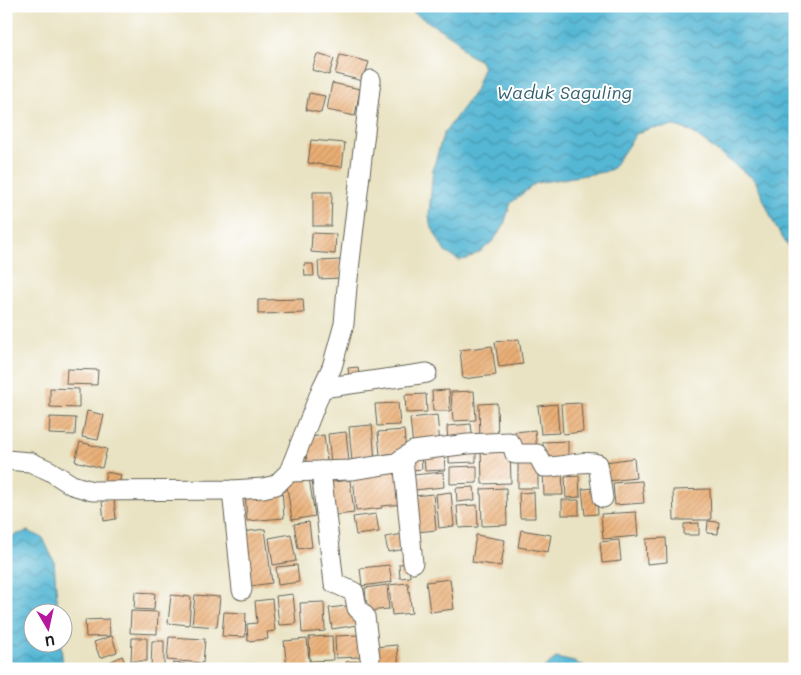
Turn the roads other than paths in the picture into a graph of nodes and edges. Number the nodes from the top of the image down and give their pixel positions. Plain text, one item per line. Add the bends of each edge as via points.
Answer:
1 (371, 80) dead end
2 (428, 373) dead end
3 (322, 388) junction
4 (403, 458) junction
5 (6, 460) edge
6 (321, 471) junction
7 (289, 472) junction
8 (232, 490) junction
9 (603, 498) dead end
10 (413, 564) dead end
11 (242, 590) dead end
12 (370, 658) dead end

1 - 3 street via 344,324 332,367
2 - 3 street
3 - 7 street
4 - 6 street via 396,463
4 - 9 street via 413,451 509,442 515,454 537,454 544,467 598,464
4 - 10 street
5 - 8 street via 30,462 72,486 92,491
6 - 7 street
6 - 12 street via 334,583 354,592 357,608 365,616
7 - 8 street via 276,485
8 - 11 street

